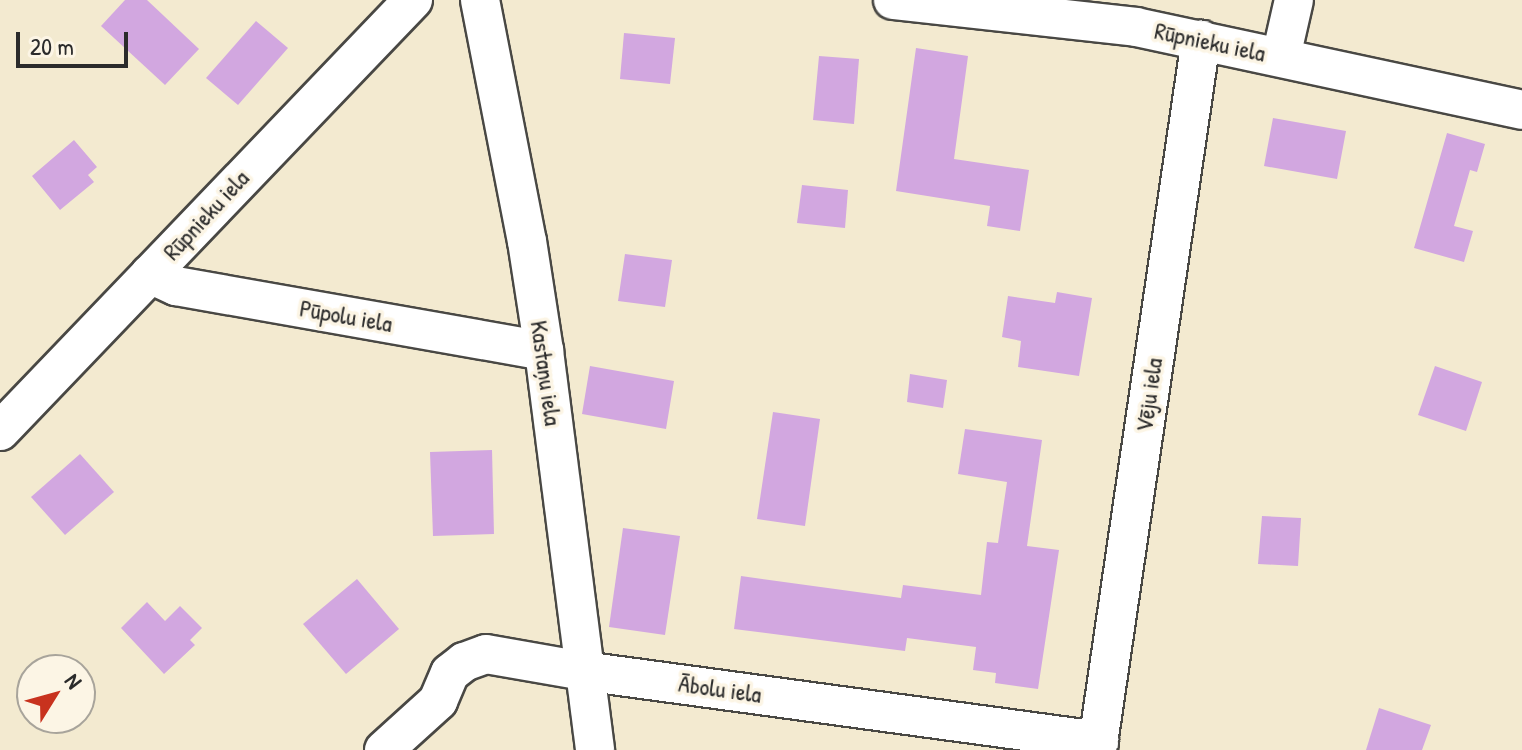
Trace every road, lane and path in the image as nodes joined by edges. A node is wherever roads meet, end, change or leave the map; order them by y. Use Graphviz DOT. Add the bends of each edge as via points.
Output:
graph roads {
  1 [pos="413,0"];
  2 [pos="480,0"];
  3 [pos="893,0"];
  4 [pos="1294,0"];
  5 [pos="1201,40"];
  6 [pos="1281,57"];
  7 [pos="1522,110"];
  8 [pos="150,274"];
  9 [pos="544,351"];
  10 [pos="0,431"];
  11 [pos="583,671"];
  12 [pos="1098,745"];
  13 [pos="384,750"];
  14 [pos="595,750"];
  1 -- 8 [label="street, Rūpnieku iela"];
  2 -- 9 [label="street, Kastaņu iela"];
  3 -- 5 [label="street, Rūpnieku iela" via="1136,27"];
  4 -- 6 [label="street"];
  5 -- 6 [label="street, Rūpnieku iela"];
  5 -- 12 [label="street, Vēju iela"];
  6 -- 7 [label="street, Rūpnieku iela"];
  8 -- 9 [label="street, Pūpolu iela" via="176,286"];
  8 -- 10 [label="street, Rūpnieku iela"];
  9 -- 11 [label="street, Kastaņu iela"];
  11 -- 12 [label="street, Ābolu iela"];
  11 -- 13 [label="street, Ābolu iela" via="486,654 464,662 450,673 438,701"];
  11 -- 14 [label="street, Kastaņu iela"];
}
